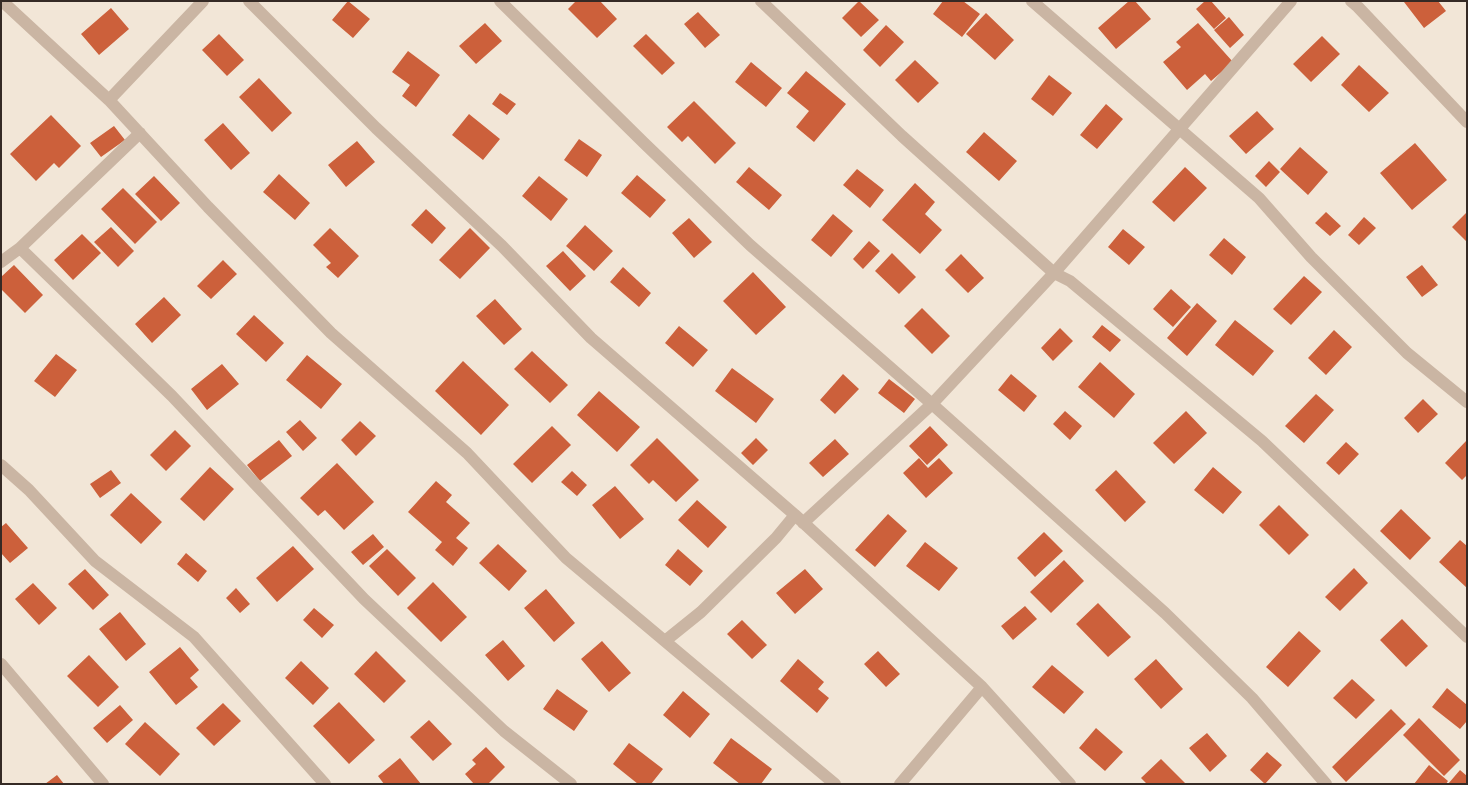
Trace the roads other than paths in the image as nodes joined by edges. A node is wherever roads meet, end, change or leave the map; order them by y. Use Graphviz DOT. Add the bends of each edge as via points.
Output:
graph roads {
  1 [pos="2,1"];
  2 [pos="203,1"];
  3 [pos="249,1"];
  4 [pos="500,1"];
  5 [pos="761,1"];
  6 [pos="1032,1"];
  7 [pos="1291,1"];
  8 [pos="1352,1"];
  9 [pos="109,100"];
  10 [pos="1467,122"];
  11 [pos="1178,129"];
  12 [pos="140,133"];
  13 [pos="20,248"];
  14 [pos="1,262"];
  15 [pos="1054,273"];
  16 [pos="1467,402"];
  17 [pos="932,404"];
  18 [pos="1,465"];
  19 [pos="799,519"];
  20 [pos="1467,637"];
  21 [pos="665,641"];
  22 [pos="1,664"];
  23 [pos="982,687"];
  24 [pos="103,784"];
  25 [pos="325,784"];
  26 [pos="571,784"];
  27 [pos="835,784"];
  28 [pos="900,784"];
  29 [pos="1070,784"];
  30 [pos="1326,784"];
  1 -- 9 [label="street"];
  2 -- 9 [label="street"];
  3 -- 19 [label="street" via="376,128 502,246 591,338"];
  4 -- 17 [label="street" via="750,245"];
  5 -- 15 [label="street" via="902,136"];
  6 -- 11 [label="street"];
  7 -- 11 [label="street"];
  8 -- 10 [label="street"];
  9 -- 12 [label="street"];
  11 -- 15 [label="street"];
  11 -- 16 [label="street" via="1259,198 1311,257 1407,353"];
  12 -- 13 [label="street"];
  12 -- 21 [label="street" via="331,333 467,453 566,558"];
  13 -- 14 [label="street"];
  13 -- 26 [label="street" via="172,396 364,599 504,731"];
  15 -- 17 [label="street"];
  15 -- 20 [label="street" via="1070,281 1262,441"];
  17 -- 19 [label="street"];
  17 -- 30 [label="street" via="1178,626 1252,698"];
  18 -- 25 [label="street" via="29,490 95,561 194,637"];
  19 -- 21 [label="street" via="701,612"];
  19 -- 23 [label="street"];
  21 -- 27 [label="street"];
  22 -- 24 [label="street"];
  23 -- 28 [label="street"];
  23 -- 29 [label="street"];
}
